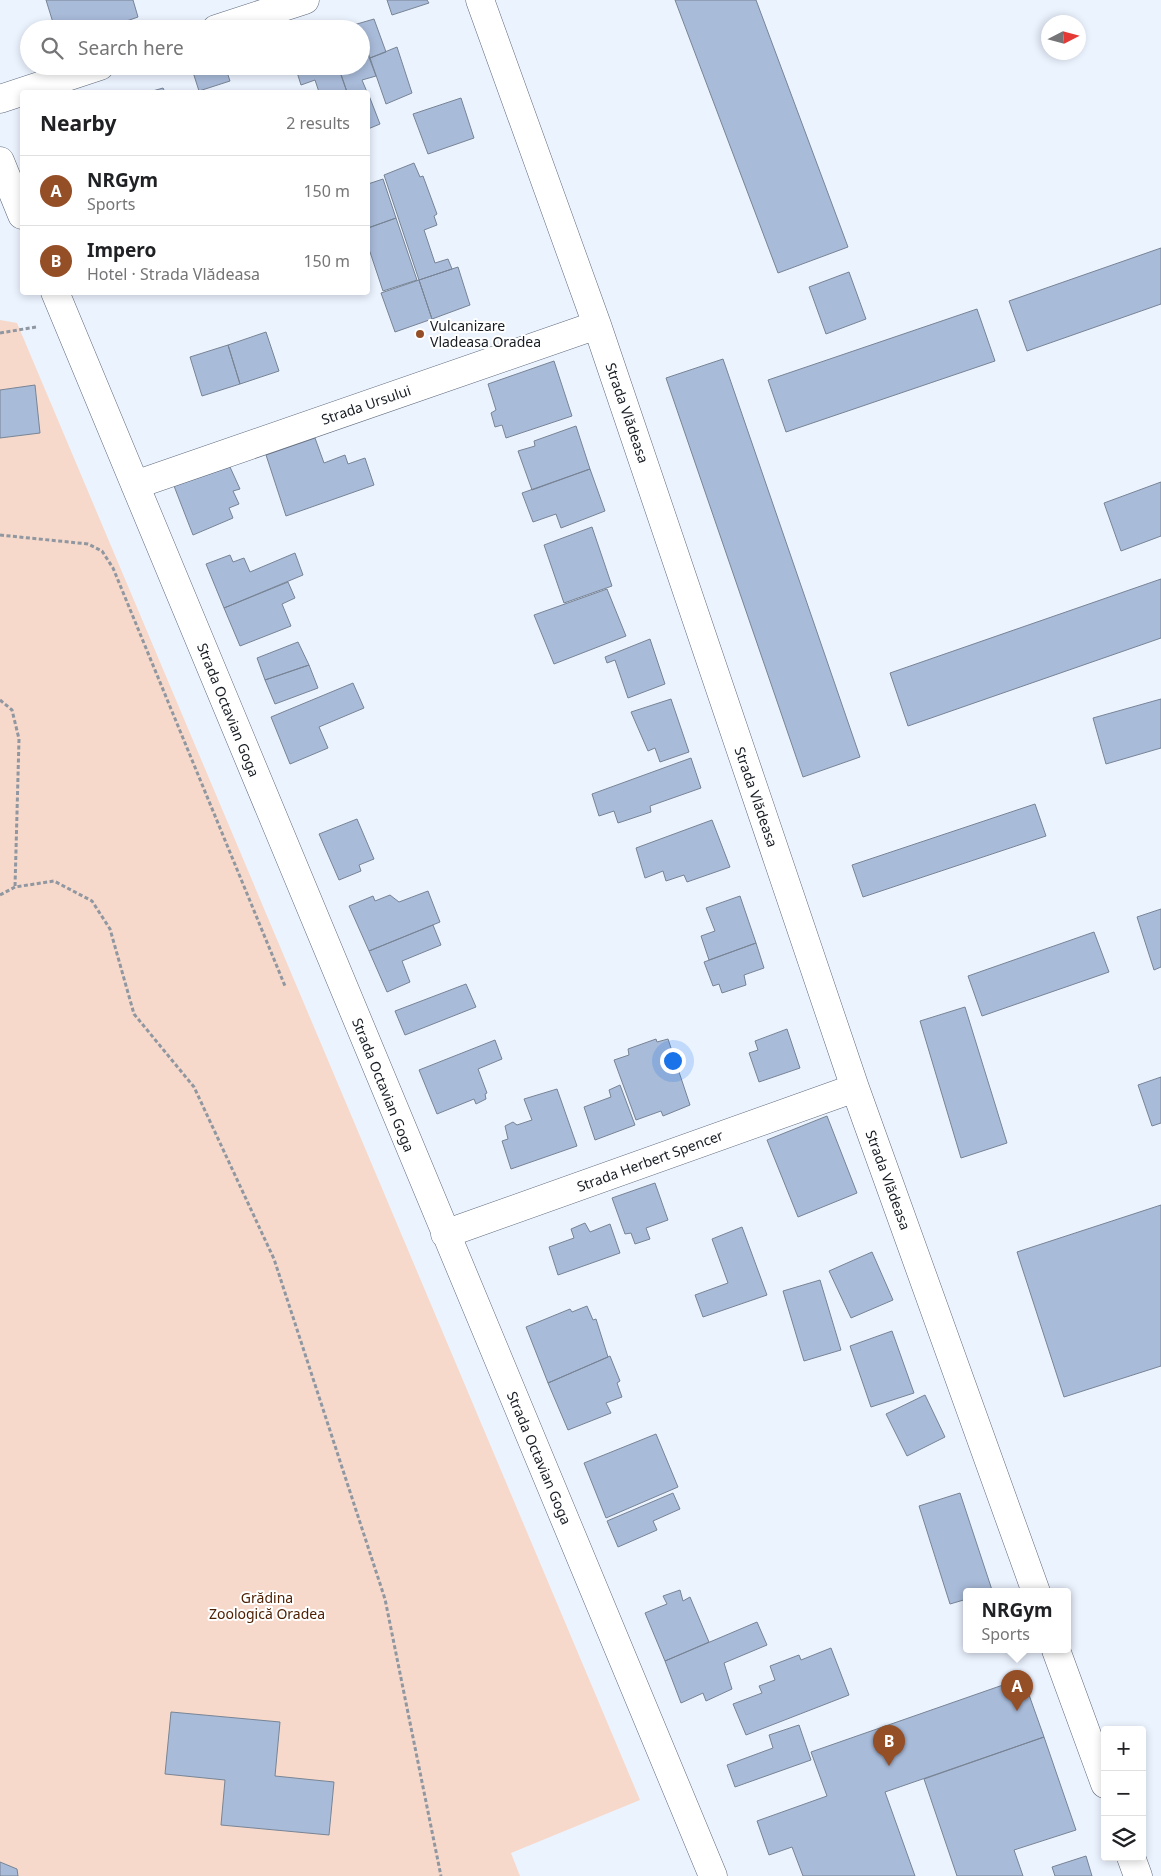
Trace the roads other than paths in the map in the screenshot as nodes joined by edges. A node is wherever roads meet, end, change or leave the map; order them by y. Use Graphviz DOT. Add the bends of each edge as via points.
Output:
graph roads {
  1 [pos="304,0"];
  2 [pos="480,0"];
  3 [pos="243,20"];
  4 [pos="73,75"];
  5 [pos="27,90"];
  6 [pos="20,92"];
  7 [pos="0,99"];
  8 [pos="0,161"];
  9 [pos="20,210"];
  10 [pos="56,295"];
  11 [pos="597,324"];
  12 [pos="135,485"];
  13 [pos="855,1088"];
  14 [pos="445,1234"];
  15 [pos="1035,1588"];
  16 [pos="1057,1653"];
  17 [pos="1101,1773"];
  18 [pos="1132,1861"];
  19 [pos="713,1876"];
  20 [pos="1138,1876"];
  1 -- 3 [label="street"];
  2 -- 11 [label="street, Strada Vlădeasa"];
  4 -- 5 [label="street"];
  6 -- 7 [label="street"];
  8 -- 9 [label="street"];
  10 -- 12 [label="street, Strada Octavian Goga"];
  11 -- 12 [label="street, Strada Ursului"];
  11 -- 13 [label="street, Strada Vlădeasa"];
  12 -- 14 [label="street, Strada Octavian Goga"];
  13 -- 14 [label="street, Strada Herbert Spencer"];
  13 -- 15 [label="street, Strada Vlădeasa"];
  14 -- 19 [label="street, Strada Octavian Goga"];
  16 -- 17 [label="street"];
  18 -- 20 [label="street"];
}
